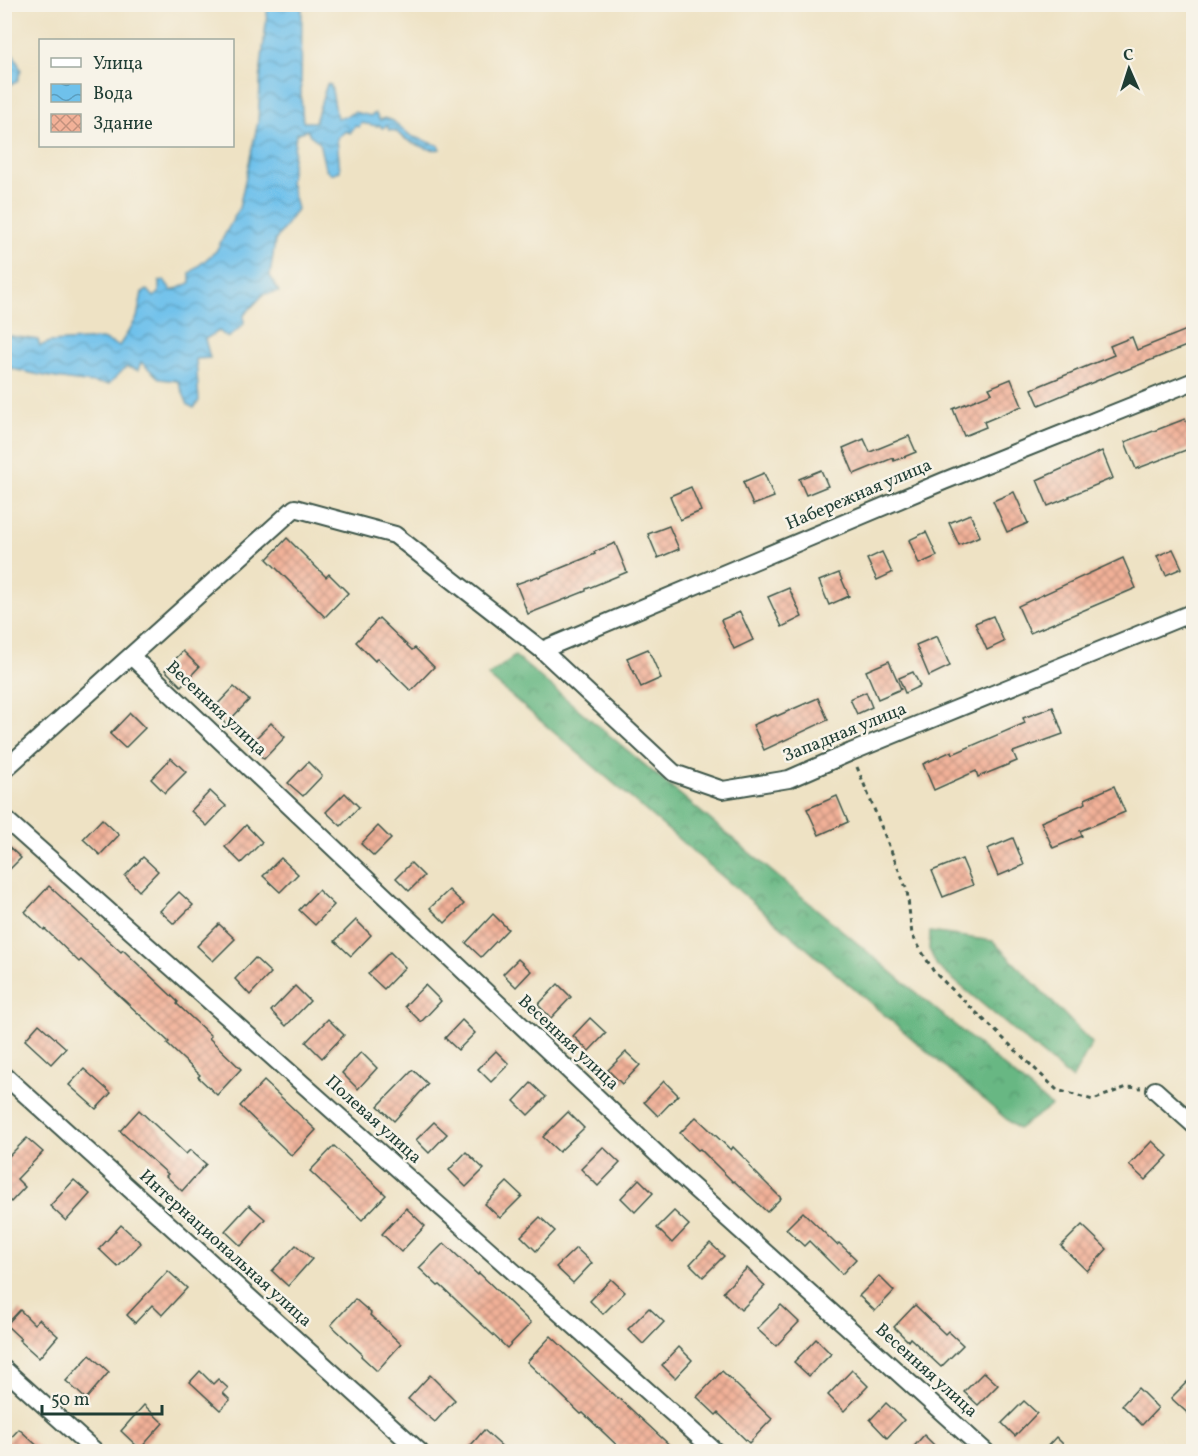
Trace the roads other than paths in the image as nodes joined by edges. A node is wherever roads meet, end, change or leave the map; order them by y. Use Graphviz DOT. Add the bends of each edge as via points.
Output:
graph roads {
  1 [pos="1194,381"];
  2 [pos="1194,612"];
  3 [pos="542,650"];
  4 [pos="131,656"];
  5 [pos="4,770"];
  6 [pos="4,818"];
  7 [pos="4,1075"];
  8 [pos="1155,1090"];
  9 [pos="1194,1125"];
  10 [pos="4,1369"];
  11 [pos="96,1452"];
  12 [pos="420,1452"];
  13 [pos="716,1452"];
  14 [pos="986,1452"];
  1 -- 3 [label="street, Набережная улица"];
  2 -- 3 [label="street, Западная улица" via="789,779 723,790 674,773"];
  3 -- 4 [label="street, Западная улица" via="395,535 295,508"];
  4 -- 5 [label="street"];
  4 -- 14 [label="street, Весенняя улица" via="675,1171"];
  6 -- 13 [label="street, Полевая улица"];
  7 -- 12 [label="street, Интернациональная улица"];
  8 -- 9 [label="street"];
  10 -- 11 [label="street"];
}
